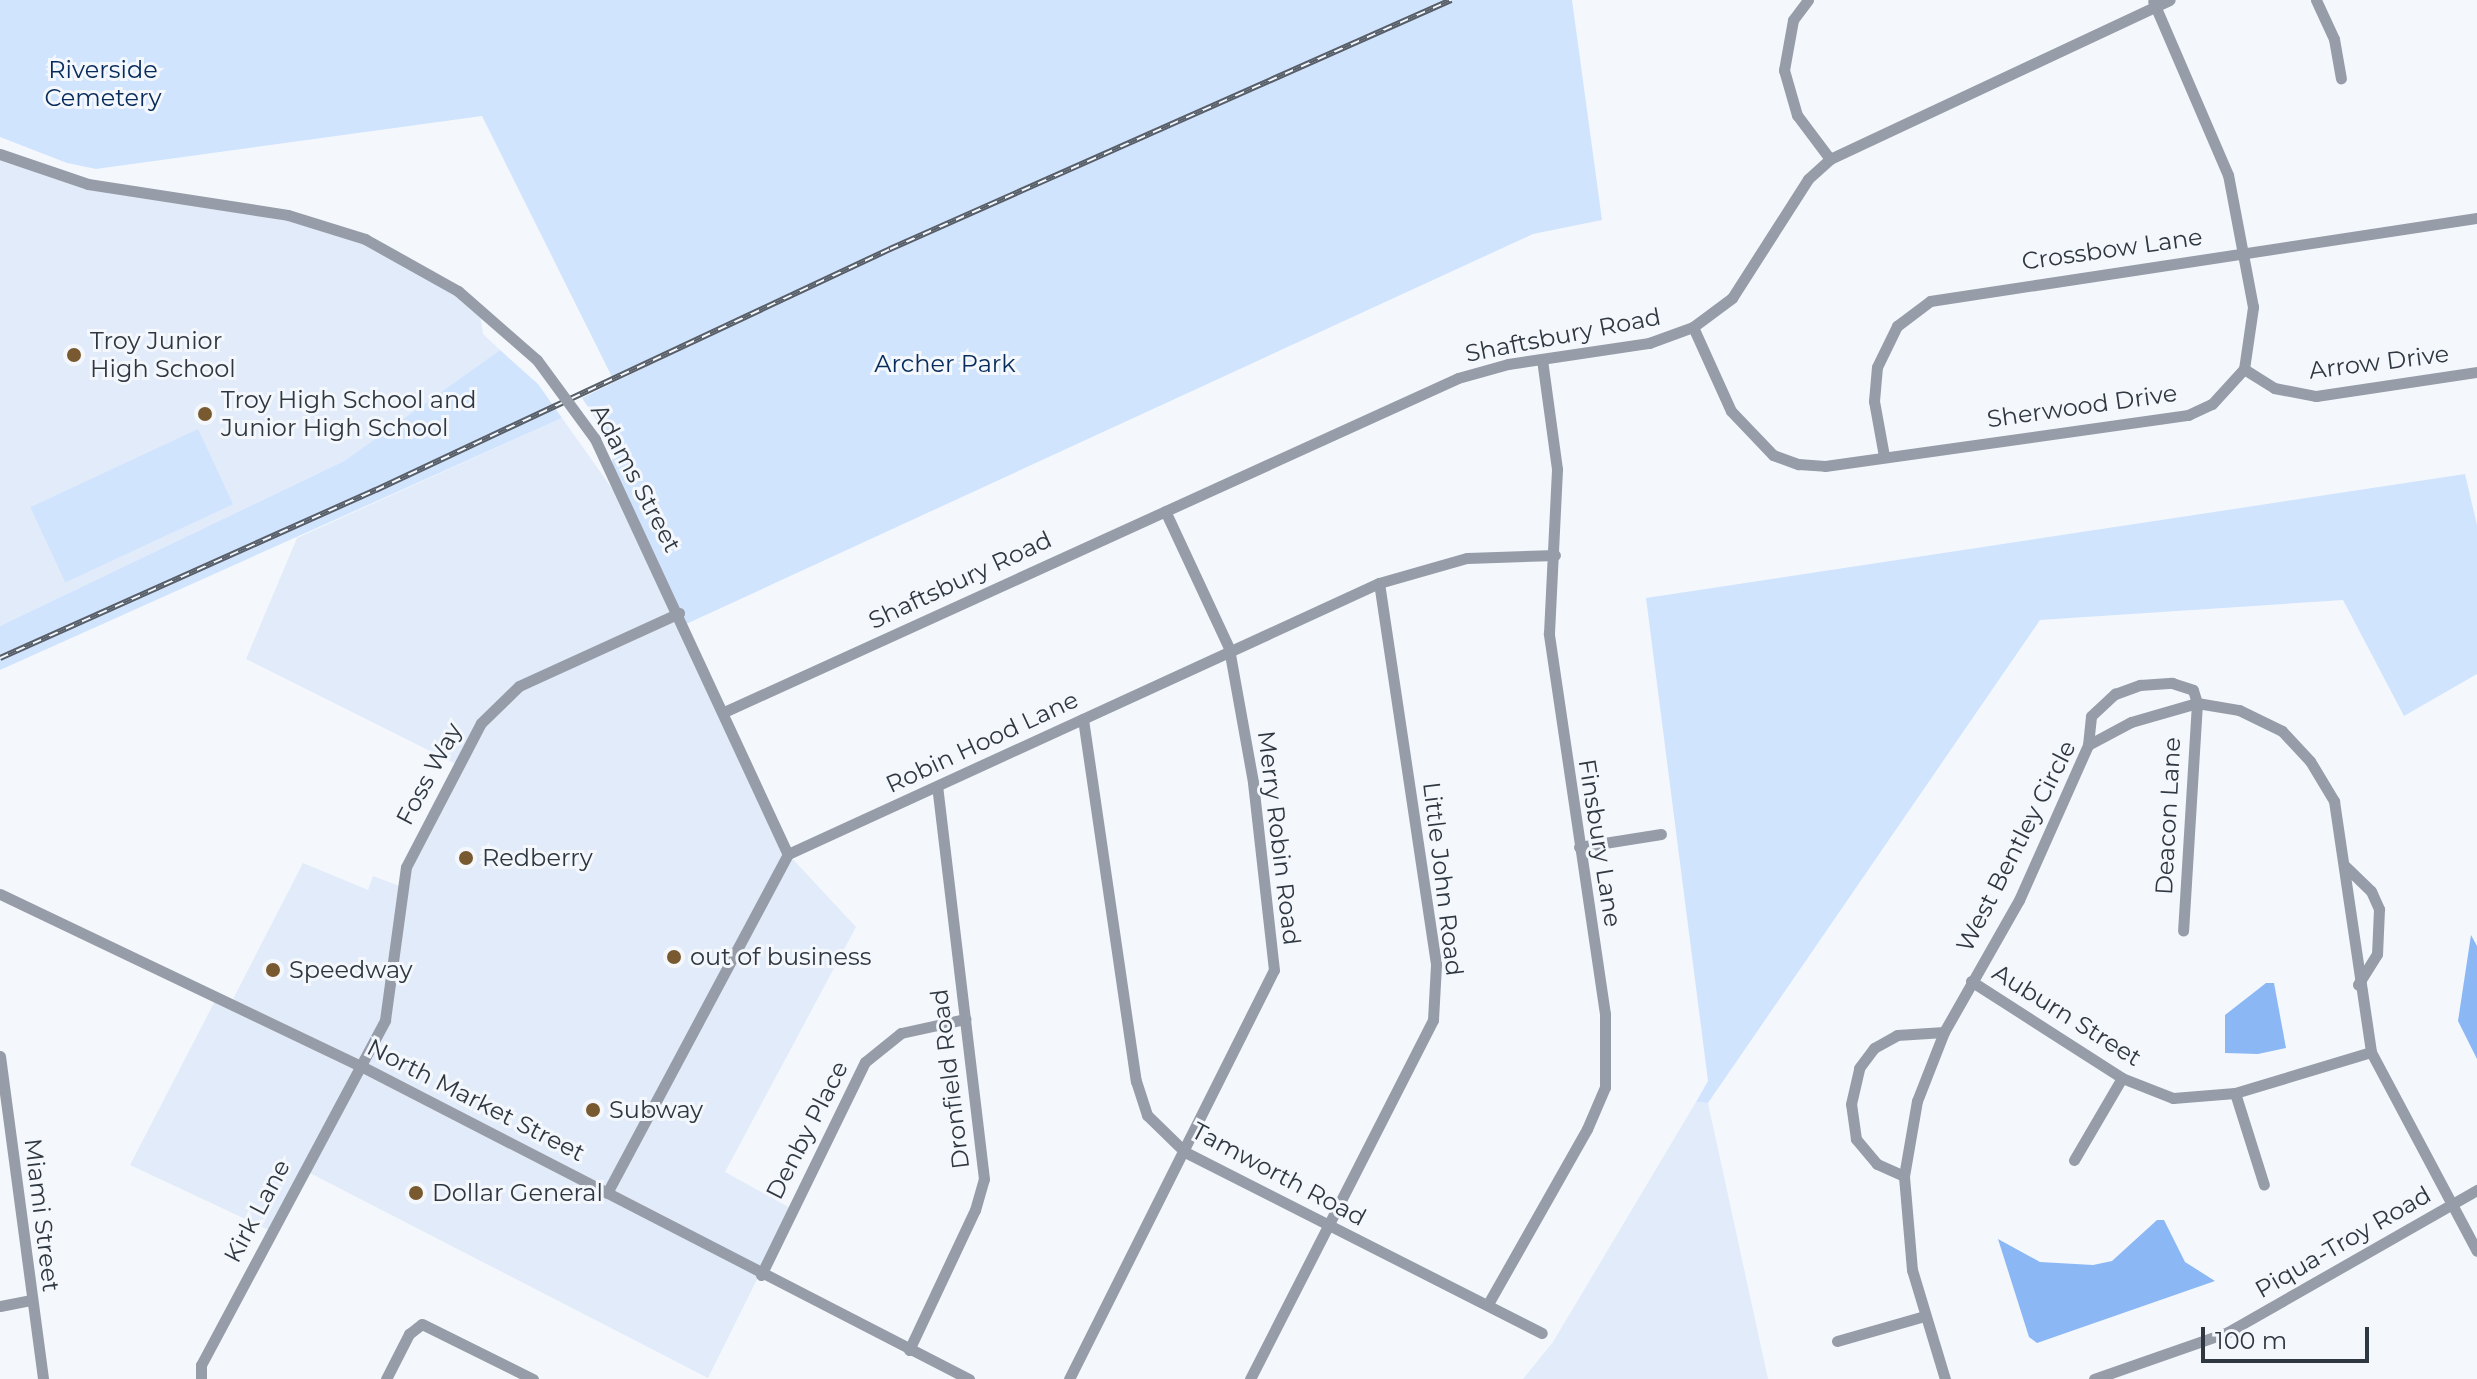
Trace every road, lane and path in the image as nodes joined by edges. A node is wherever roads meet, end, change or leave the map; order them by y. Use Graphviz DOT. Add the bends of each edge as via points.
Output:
graph roads {
  1 [pos="1808,0"];
  2 [pos="2170,0"];
  3 [pos="2316,0"];
  4 [pos="2154,3"];
  5 [pos="2341,78"];
  6 [pos="0,154"];
  7 [pos="1830,159"];
  8 [pos="2477,218"];
  9 [pos="2243,252"];
  10 [pos="1693,327"];
  11 [pos="1542,359"];
  12 [pos="2244,369"];
  13 [pos="2477,372"];
  14 [pos="1884,456"];
  15 [pos="1165,511"];
  16 [pos="1555,555"];
  17 [pos="1379,583"];
  18 [pos="679,613"];
  19 [pos="1229,648"];
  20 [pos="2197,703"];
  21 [pos="724,712"];
  22 [pos="1083,719"];
  23 [pos="2088,745"];
  24 [pos="937,787"];
  25 [pos="1661,834"];
  26 [pos="1579,847"];
  27 [pos="788,854"];
  28 [pos="2344,865"];
  29 [pos="0,894"];
  30 [pos="2183,931"];
  31 [pos="1971,981"];
  32 [pos="2358,984"];
  33 [pos="965,1019"];
  34 [pos="1944,1032"];
  35 [pos="2371,1052"];
  36 [pos="0,1056"];
  37 [pos="361,1066"];
  38 [pos="2122,1078"];
  39 [pos="2235,1093"];
  40 [pos="6,1152"];
  41 [pos="1185,1152"];
  42 [pos="2074,1160"];
  43 [pos="1904,1176"];
  44 [pos="2264,1185"];
  45 [pos="2477,1190"];
  46 [pos="607,1193"];
  47 [pos="2450,1206"];
  48 [pos="1327,1227"];
  49 [pos="2477,1251"];
  50 [pos="761,1275"];
  51 [pos="31,1300"];
  52 [pos="1488,1304"];
  53 [pos="0,1306"];
  54 [pos="1925,1316"];
  55 [pos="1542,1333"];
  56 [pos="1837,1341"];
  57 [pos="909,1350"];
  58 [pos="43,1379"];
  59 [pos="201,1379"];
  60 [pos="386,1379"];
  61 [pos="533,1379"];
  62 [pos="969,1379"];
  63 [pos="1069,1379"];
  64 [pos="1250,1379"];
  65 [pos="1945,1379"];
  66 [pos="2094,1379"];
  1 -- 7 [label="street" via="1793,20 1784,70 1797,115"];
  2 -- 4 [label="street, Shaftsbury Road"];
  3 -- 5 [label="street" via="2334,39"];
  4 -- 7 [label="street, Shaftsbury Road"];
  4 -- 9 [label="street" via="2228,175"];
  6 -- 18 [label="street, Adams Street, bridge" via="88,184 288,215 365,239 458,291 537,360 595,439"];
  7 -- 10 [label="street, Shaftsbury Road" via="1808,179 1732,298"];
  8 -- 9 [label="street, Crossbow Lane"];
  9 -- 12 [label="street" via="2254,323"];
  9 -- 14 [label="street, Crossbow Lane" via="1930,301 1897,326 1877,367 1874,401"];
  10 -- 11 [label="street, Shaftsbury Road" via="1649,343"];
  10 -- 14 [label="street, Sherwood Drive" via="1731,411 1773,455 1825,466"];
  11 -- 15 [label="street, Shaftsbury Road" via="1458,378"];
  11 -- 16 [label="street, Finsbury Lane" via="1557,469"];
  12 -- 13 [label="street, Arrow Drive" via="2274,388 2316,396"];
  12 -- 14 [label="street, Sherwood Drive" via="2223,395 2188,415"];
  15 -- 19 [label="street, Merry Robin Road"];
  15 -- 21 [label="street, Shaftsbury Road"];
  16 -- 17 [label="street, Robin Hood Lane" via="1467,558"];
  16 -- 26 [label="street, Finsbury Lane" via="1549,633"];
  17 -- 19 [label="street, Robin Hood Lane"];
  17 -- 48 [label="street, Little John Road" via="1436,964 1433,1020"];
  18 -- 21 [label="street, Adams Street"];
  18 -- 37 [label="street, Foss Way" via="519,686 481,723 406,867 385,1020"];
  19 -- 22 [label="street, Robin Hood Lane"];
  19 -- 41 [label="street, Merry Robin Road" via="1253,782 1274,970"];
  20 -- 23 [label="street, West Bentley Circle" via="2131,722"];
  20 -- 23 [label="street" via="2193,690 2172,683 2140,685 2115,694 2091,716"];
  20 -- 28 [label="street, West Bentley Circle" via="2239,710 2282,731 2310,761 2334,801"];
  20 -- 30 [label="street, Deacon Lane"];
  21 -- 27 [label="street, Adams Street"];
  22 -- 24 [label="street, Robin Hood Lane"];
  22 -- 41 [label="street, Tamworth Road" via="1136,1081 1147,1115"];
  23 -- 31 [label="street, West Bentley Circle" via="2019,900"];
  24 -- 27 [label="street, Robin Hood Lane"];
  24 -- 33 [label="street, Dronfield Road"];
  25 -- 26 [label="street"];
  26 -- 52 [label="street, Finsbury Lane" via="1605,1014 1605,1087 1587,1129"];
  27 -- 46 [label="street"];
  28 -- 32 [label="street, West Bentley Circle"];
  28 -- 32 [label="street" via="2371,891 2379,909 2377,954"];
  29 -- 37 [label="street, North Market Street"];
  31 -- 34 [label="street, West Bentley Circle"];
  31 -- 38 [label="street, Auburn Street"];
  32 -- 35 [label="street, West Bentley Circle"];
  33 -- 50 [label="street, Denby Place" via="901,1033 865,1062"];
  33 -- 57 [label="street, Dronfield Road" via="984,1179 975,1210"];
  34 -- 43 [label="street, West Bentley Circle" via="1917,1101"];
  34 -- 43 [label="street" via="1897,1035 1874,1048 1859,1068 1851,1104 1856,1139 1877,1164"];
  35 -- 39 [label="street, Auburn Street"];
  35 -- 47 [label="street, West Bentley Circle"];
  36 -- 40 [label="street, Miami Street"];
  37 -- 46 [label="street, North Market Street"];
  37 -- 59 [label="street, Kirk Lane" via="201,1365"];
  38 -- 39 [label="street, Auburn Street" via="2173,1098"];
  38 -- 42 [label="street"];
  39 -- 44 [label="street"];
  40 -- 51 [label="street, Miami Street"];
  41 -- 48 [label="street, Tamworth Road"];
  41 -- 63 [label="street, Merry Robin Road"];
  43 -- 54 [label="street, West Bentley Circle" via="1912,1270"];
  45 -- 47 [label="street, Piqua-Troy Road"];
  46 -- 50 [label="street, North Market Street"];
  47 -- 49 [label="street, West Bentley Circle"];
  47 -- 66 [label="street, Piqua-Troy Road" via="2228,1332"];
  48 -- 52 [label="street, Tamworth Road"];
  48 -- 64 [label="street, Little John Road"];
  50 -- 57 [label="street, North Market Street"];
  51 -- 53 [label="street"];
  51 -- 58 [label="street, Miami Street"];
  52 -- 55 [label="street, Tamworth Road"];
  54 -- 56 [label="street"];
  54 -- 65 [label="street, West Bentley Circle"];
  57 -- 62 [label="street, North Market Street"];
  60 -- 61 [label="street" via="409,1334 422,1324"];
}
